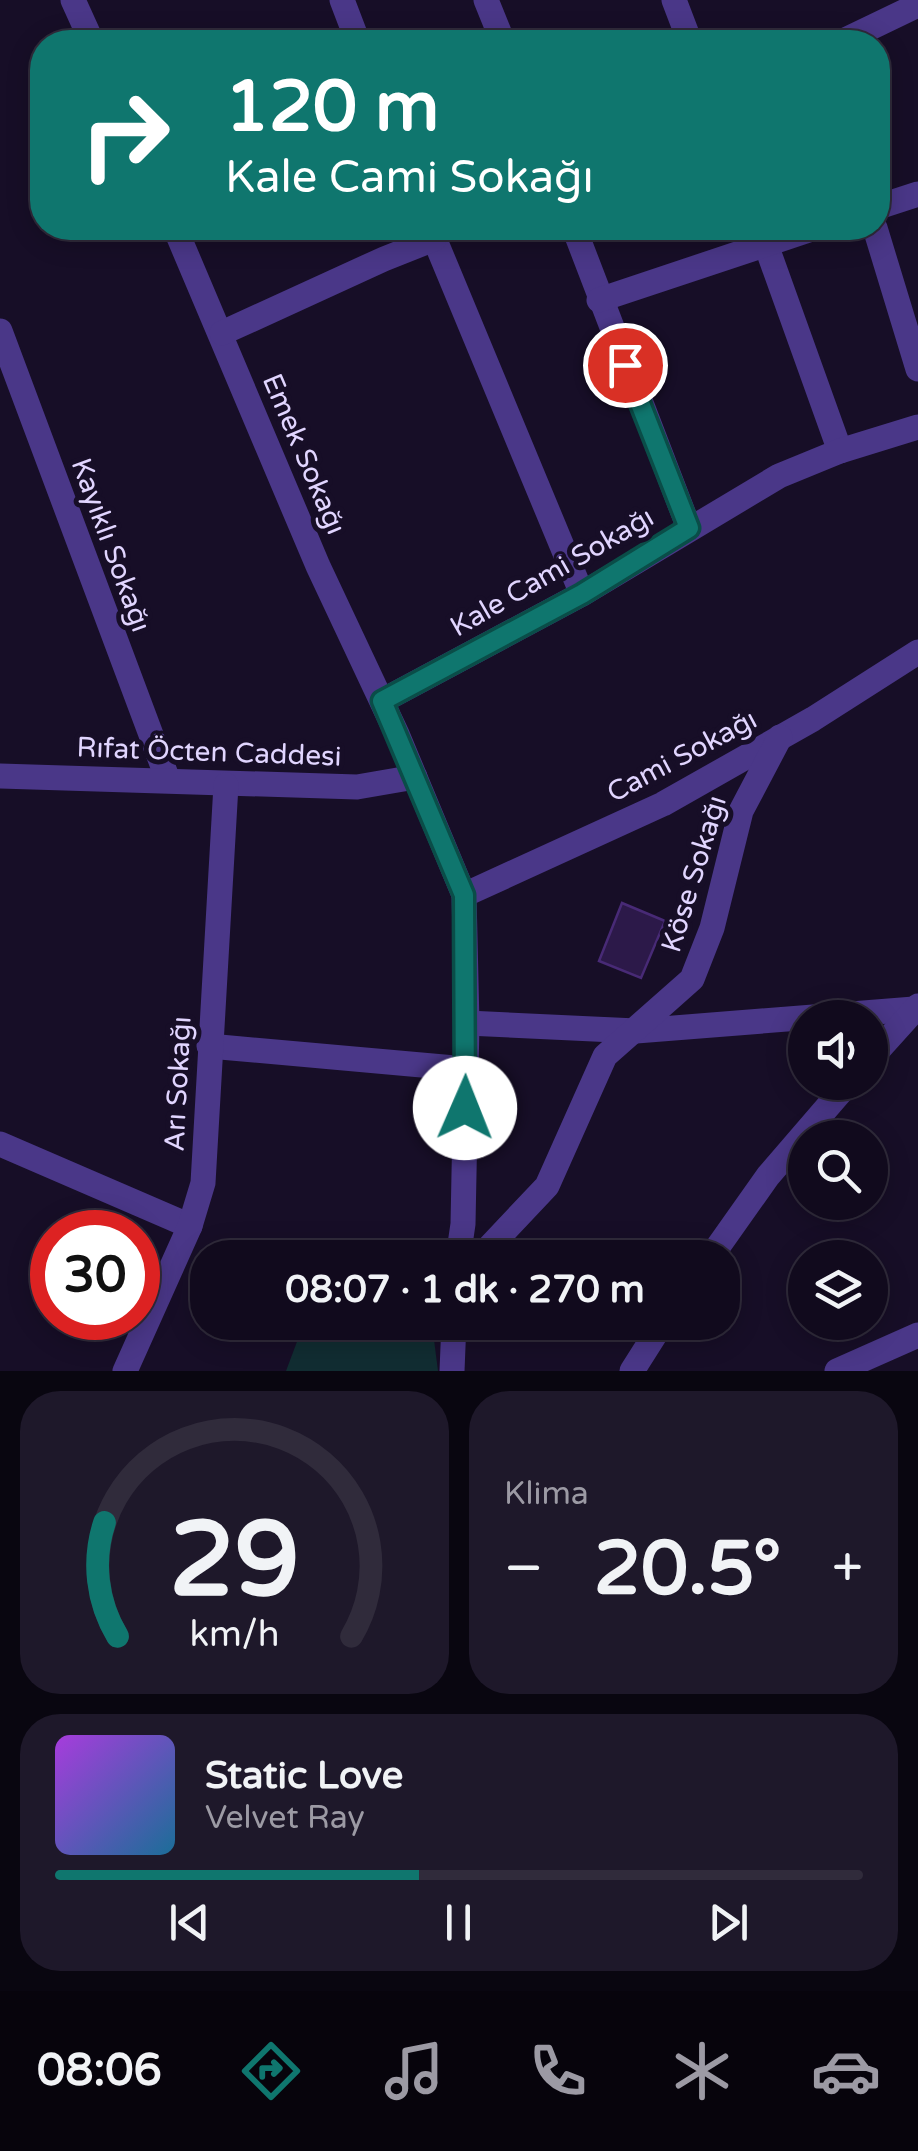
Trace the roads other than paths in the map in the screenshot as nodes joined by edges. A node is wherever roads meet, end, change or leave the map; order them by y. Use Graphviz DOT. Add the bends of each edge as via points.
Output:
graph roads {
  1 [pos="74,0"];
  2 [pos="342,0"];
  3 [pos="486,0"];
  4 [pos="674,0"];
  5 [pos="915,14"];
  6 [pos="87,30"];
  7 [pos="353,30"];
  8 [pos="498,30"];
  9 [pos="685,30"];
  10 [pos="873,30"];
  11 [pos="918,194"];
  12 [pos="890,203"];
  13 [pos="180,240"];
  14 [pos="419,240"];
  15 [pos="435,240"];
  16 [pos="578,240"];
  17 [pos="750,240"];
  18 [pos="765,240"];
  19 [pos="878,240"];
  20 [pos="599,300"];
  21 [pos="0,330"];
  22 [pos="222,333"];
  23 [pos="918,369"];
  24 [pos="918,428"];
  25 [pos="840,451"];
  26 [pos="689,528"];
  27 [pos="582,594"];
  28 [pos="918,652"];
  29 [pos="382,701"];
  30 [pos="780,737"];
  31 [pos="0,776"];
  32 [pos="415,777"];
  33 [pos="168,780"];
  34 [pos="226,785"];
  35 [pos="464,895"];
  36 [pos="916,1007"];
  37 [pos="467,1023"];
  38 [pos="636,1031"];
  39 [pos="888,1039"];
  40 [pos="208,1046"];
  41 [pos="466,1069"];
  42 [pos="834,1100"];
  43 [pos="0,1144"];
  44 [pos="190,1226"];
  45 [pos="461,1240"];
  46 [pos="497,1240"];
  47 [pos="723,1240"];
  48 [pos="916,1339"];
  49 [pos="453,1340"];
  50 [pos="652,1340"];
  51 [pos="125,1371"];
  52 [pos="452,1371"];
  53 [pos="632,1371"];
  54 [pos="837,1371"];
  1 -- 6 [label="street"];
  2 -- 7 [label="street"];
  3 -- 8 [label="street"];
  4 -- 9 [label="street"];
  5 -- 10 [label="street"];
  11 -- 12 [label="street"];
  13 -- 22 [label="street, Emek Sokağı"];
  14 -- 22 [label="street"];
  15 -- 27 [label="street"];
  16 -- 20 [label="street"];
  17 -- 20 [label="street"];
  18 -- 25 [label="street"];
  19 -- 23 [label="street"];
  20 -- 26 [label="street"];
  21 -- 33 [label="street, Kayıklı Sokağı"];
  22 -- 29 [label="street, Emek Sokağı"];
  24 -- 25 [label="street, Kale Cami Sokağı"];
  25 -- 26 [label="street, Kale Cami Sokağı" via="779,476"];
  26 -- 27 [label="street, Kale Cami Sokağı"];
  27 -- 29 [label="street, Kale Cami Sokağı"];
  28 -- 30 [label="street, Cami Sokağı"];
  29 -- 32 [label="street, Emek Sokağı"];
  30 -- 35 [label="street, Cami Sokağı" via="663,804"];
  30 -- 38 [label="street, Köse Sokağı" via="740,811 712,928 692,979"];
  31 -- 33 [label="street, Rıfat Öcten Caddesi"];
  32 -- 34 [label="street, Rıfat Öcten Caddesi" via="358,787"];
  32 -- 35 [label="street, Emek Sokağı"];
  33 -- 34 [label="street, Rıfat Öcten Caddesi"];
  34 -- 40 [label="street, Arı Sokağı"];
  35 -- 37 [label="street"];
  36 -- 38 [label="street"];
  36 -- 39 [label="street"];
  37 -- 38 [label="street"];
  37 -- 41 [label="street"];
  38 -- 46 [label="street, Köse Sokağı" via="605,1056 548,1186"];
  40 -- 41 [label="street"];
  40 -- 44 [label="street, Arı Sokağı" via="203,1183"];
  41 -- 45 [label="street"];
  42 -- 47 [label="street"];
  43 -- 44 [label="street"];
  44 -- 51 [label="street, Arı Sokağı"];
  48 -- 54 [label="street"];
  49 -- 52 [label="street"];
  50 -- 53 [label="street"];
}
